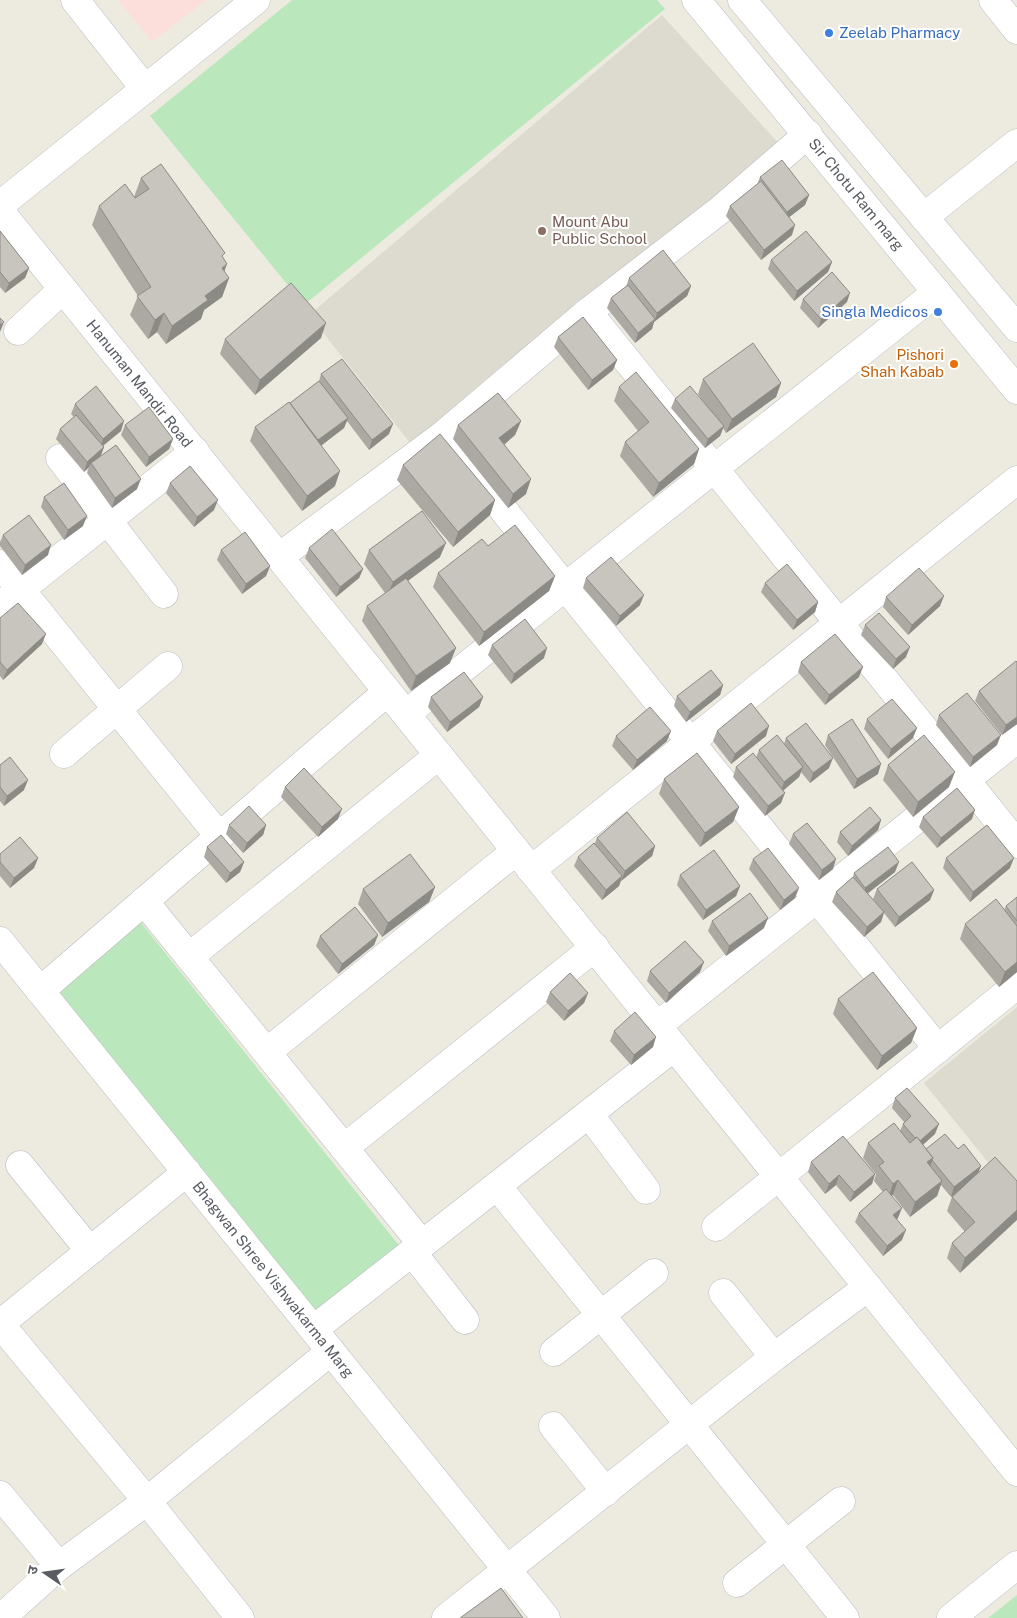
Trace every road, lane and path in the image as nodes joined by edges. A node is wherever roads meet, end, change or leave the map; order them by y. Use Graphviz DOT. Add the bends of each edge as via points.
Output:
graph roads {
  1 [pos="75,0"];
  2 [pos="256,0"];
  3 [pos="742,0"];
  4 [pos="993,0"];
  5 [pos="699,1"];
  6 [pos="1017,30"];
  7 [pos="145,89"];
  8 [pos="808,134"];
  9 [pos="1017,143"];
  10 [pos="0,205"];
  11 [pos="0,211"];
  12 [pos="924,217"];
  13 [pos="63,289"];
  14 [pos="937,292"];
  15 [pos="588,312"];
  16 [pos="1017,328"];
  17 [pos="18,331"];
  18 [pos="1017,390"];
  19 [pos="443,436"];
  20 [pos="195,451"];
  21 [pos="60,458"];
  22 [pos="714,469"];
  23 [pos="1017,480"];
  24 [pos="108,520"];
  25 [pos="279,557"];
  26 [pos="0,564"];
  27 [pos="565,586"];
  28 [pos="164,594"];
  29 [pos="10,598"];
  30 [pos="839,623"];
  31 [pos="168,666"];
  32 [pos="388,692"];
  33 [pos="117,710"];
  34 [pos="406,714"];
  35 [pos="1017,739"];
  36 [pos="690,742"];
  37 [pos="64,754"];
  38 [pos="439,755"];
  39 [pos="966,780"];
  40 [pos="219,836"];
  41 [pos="1017,844"];
  42 [pos="523,860"];
  43 [pos="817,898"];
  44 [pos="144,901"];
  45 [pos="0,941"];
  46 [pos="595,947"];
  47 [pos="189,957"];
  48 [pos="1017,985"];
  49 [pos="40,991"];
  50 [pos="657,1026"];
  51 [pos="674,1047"];
  52 [pos="938,1049"];
  53 [pos="267,1052"];
  54 [pos="588,1114"];
  55 [pos="344,1148"];
  56 [pos="20,1165"];
  57 [pos="187,1172"];
  58 [pos="779,1177"];
  59 [pos="497,1186"];
  60 [pos="646,1190"];
  61 [pos="716,1227"];
  62 [pos="417,1248"];
  63 [pos="90,1251"];
  64 [pos="654,1273"];
  65 [pos="868,1287"];
  66 [pos="723,1293"];
  67 [pos="601,1316"];
  68 [pos="465,1320"];
  69 [pos="0,1324"];
  70 [pos="314,1329"];
  71 [pos="331,1350"];
  72 [pos="554,1352"];
  73 [pos="774,1357"];
  74 [pos="553,1426"];
  75 [pos="690,1426"];
  76 [pos="1017,1472"];
  77 [pos="606,1492"];
  78 [pos="0,1494"];
  79 [pos="147,1501"];
  80 [pos="841,1501"];
  81 [pos="786,1544"];
  82 [pos="1017,1565"];
  83 [pos="59,1566"];
  84 [pos="508,1569"];
  85 [pos="737,1583"];
  86 [pos="1,1618"];
  87 [pos="240,1618"];
  88 [pos="446,1618"];
  89 [pos="546,1618"];
  90 [pos="845,1618"];
  91 [pos="951,1618"];
  1 -- 7 [label="street"];
  2 -- 7 [label="street"];
  3 -- 12 [label="street"];
  4 -- 6 [label="street"];
  5 -- 8 [label="street, Sir Chotu Ram marg"];
  7 -- 10 [label="street"];
  8 -- 14 [label="street, Sir Chotu Ram marg"];
  8 -- 15 [label="street" via="720,210"];
  9 -- 12 [label="street"];
  11 -- 13 [label="street, Hanuman Mandir Road"];
  12 -- 16 [label="street"];
  13 -- 17 [label="street"];
  13 -- 20 [label="street, Hanuman Mandir Road"];
  14 -- 18 [label="street, Sir Chotu Ram marg"];
  14 -- 22 [label="street"];
  15 -- 19 [label="street"];
  15 -- 22 [label="street"];
  19 -- 25 [label="street"];
  19 -- 27 [label="street"];
  20 -- 24 [label="street"];
  20 -- 25 [label="street, Hanuman Mandir Road"];
  21 -- 24 [label="street"];
  22 -- 27 [label="street"];
  22 -- 30 [label="street"];
  23 -- 30 [label="street"];
  24 -- 28 [label="street"];
  24 -- 29 [label="street"];
  25 -- 32 [label="street, Hanuman Mandir Road"];
  26 -- 29 [label="street"];
  27 -- 34 [label="street"];
  27 -- 36 [label="street"];
  29 -- 33 [label="street"];
  30 -- 36 [label="street"];
  30 -- 39 [label="street"];
  31 -- 33 [label="street"];
  32 -- 34 [label="street, Hanuman Mandir Road"];
  32 -- 40 [label="street"];
  33 -- 37 [label="street"];
  33 -- 40 [label="street"];
  34 -- 38 [label="street, Hanuman Mandir Road"];
  35 -- 39 [label="street"];
  36 -- 42 [label="street"];
  36 -- 43 [label="street"];
  38 -- 42 [label="street, Hanuman Mandir Road"];
  38 -- 47 [label="street"];
  39 -- 41 [label="street"];
  39 -- 43 [label="street"];
  40 -- 44 [label="street"];
  42 -- 46 [label="street, Hanuman Mandir Road"];
  42 -- 53 [label="street"];
  43 -- 50 [label="street"];
  43 -- 52 [label="street"];
  44 -- 47 [label="street"];
  44 -- 49 [label="street"];
  45 -- 49 [label="street, Bhagwan Shree Vishwakarma Marg"];
  46 -- 50 [label="street, Hanuman Mandir Road"];
  46 -- 55 [label="street"];
  47 -- 53 [label="street"];
  48 -- 52 [label="street"];
  49 -- 57 [label="street, Bhagwan Shree Vishwakarma Marg"];
  50 -- 51 [label="street, Hanuman Mandir Road"];
  51 -- 54 [label="street"];
  51 -- 58 [label="street, Hanuman Mandir Road"];
  52 -- 58 [label="street"];
  53 -- 55 [label="street"];
  54 -- 59 [label="street"];
  54 -- 60 [label="street"];
  55 -- 62 [label="street"];
  56 -- 63 [label="street"];
  57 -- 63 [label="street"];
  57 -- 70 [label="street, Bhagwan Shree Vishwakarma Marg"];
  58 -- 61 [label="street"];
  58 -- 65 [label="street, Hanuman Mandir Road"];
  59 -- 62 [label="street"];
  59 -- 67 [label="street"];
  62 -- 68 [label="street"];
  62 -- 70 [label="street"];
  63 -- 69 [label="street"];
  64 -- 67 [label="street"];
  65 -- 73 [label="street"];
  65 -- 76 [label="street, Hanuman Mandir Road"];
  66 -- 73 [label="street"];
  67 -- 72 [label="street"];
  67 -- 75 [label="street"];
  69 -- 79 [label="street"];
  70 -- 71 [label="street, Bhagwan Shree Vishwakarma Marg"];
  71 -- 79 [label="street"];
  71 -- 84 [label="street, Bhagwan Shree Vishwakarma Marg"];
  73 -- 75 [label="street"];
  74 -- 77 [label="street"];
  75 -- 77 [label="street"];
  75 -- 81 [label="street"];
  77 -- 84 [label="street"];
  78 -- 83 [label="street"];
  79 -- 83 [label="street"];
  79 -- 87 [label="street"];
  80 -- 81 [label="street"];
  81 -- 85 [label="street"];
  81 -- 90 [label="street"];
  82 -- 91 [label="street"];
  83 -- 86 [label="street"];
  84 -- 88 [label="street"];
  84 -- 89 [label="street, Bhagwan Shree Vishwakarma Marg"];
}
